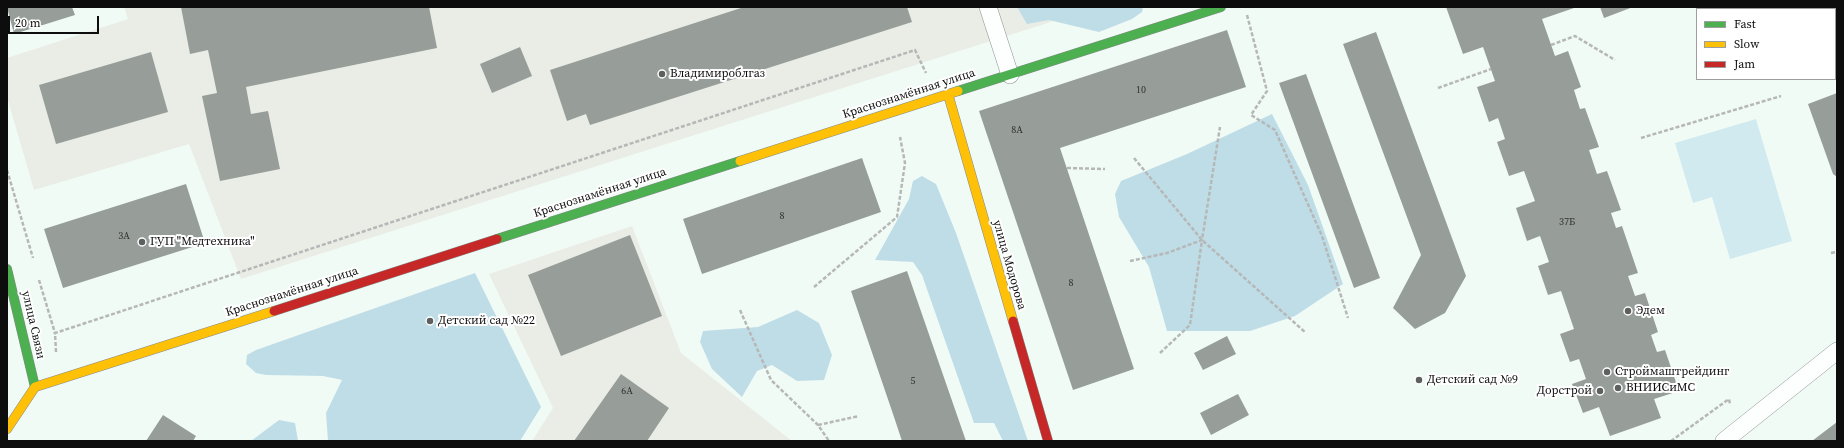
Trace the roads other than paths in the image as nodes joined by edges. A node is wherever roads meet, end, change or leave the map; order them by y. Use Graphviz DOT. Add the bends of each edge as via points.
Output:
graph roads {
  1 [pos="988,7"];
  2 [pos="1221,7"];
  3 [pos="1010,75"];
  4 [pos="948,94"];
  5 [pos="7,268"];
  6 [pos="1837,352"];
  7 [pos="35,387"];
  8 [pos="7,429"];
  9 [pos="1048,441"];
  10 [pos="1724,441"];
  1 -- 3 [label="lane"];
  2 -- 3 [label="street, Краснознамённая улица"];
  3 -- 4 [label="street, Краснознамённая улица"];
  4 -- 7 [label="street, Краснознамённая улица"];
  4 -- 9 [label="street, улица Модорова"];
  5 -- 7 [label="street, улица Связи"];
  6 -- 10 [label="lane"];
  7 -- 8 [label="street"];
}
